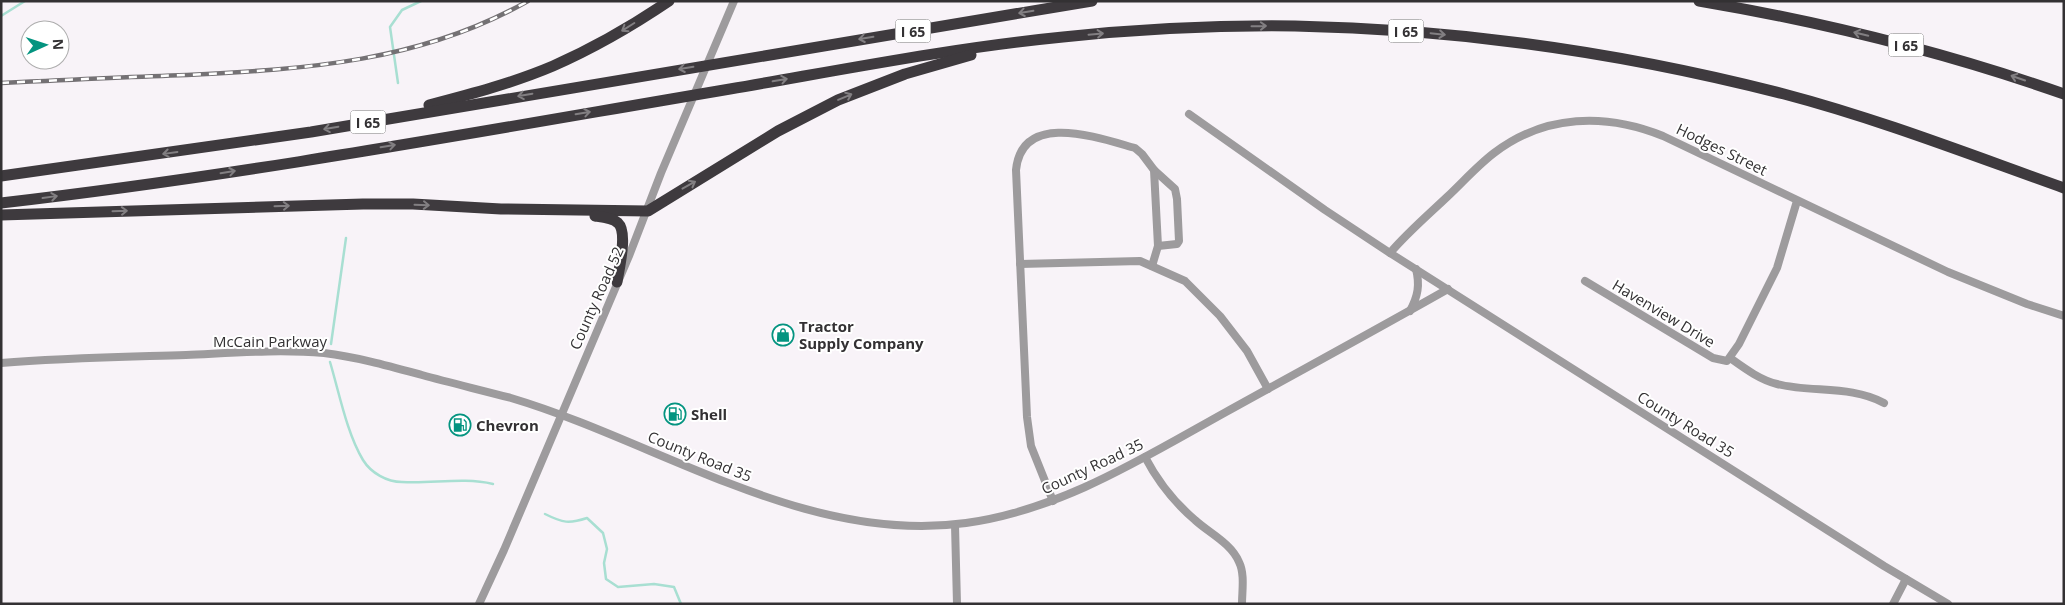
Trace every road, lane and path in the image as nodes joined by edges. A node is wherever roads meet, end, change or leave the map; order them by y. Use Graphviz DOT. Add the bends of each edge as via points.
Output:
graph roads {
  1 [pos="669,1"];
  2 [pos="734,1"];
  3 [pos="1092,1"];
  4 [pos="1699,1"];
  5 [pos="1062,37"];
  6 [pos="2064,94"];
  7 [pos="1189,114"];
  8 [pos="350,125"];
  9 [pos="1154,170"];
  10 [pos="1,176"];
  11 [pos="2064,188"];
  12 [pos="1797,201"];
  13 [pos="1,203"];
  14 [pos="519,210"];
  15 [pos="648,212"];
  16 [pos="1,216"];
  17 [pos="1158,246"];
  18 [pos="1390,253"];
  19 [pos="1020,264"];
  20 [pos="1152,266"];
  21 [pos="1416,269"];
  22 [pos="1584,281"];
  23 [pos="617,282"];
  24 [pos="1448,289"];
  25 [pos="1410,310"];
  26 [pos="2064,316"];
  27 [pos="1730,358"];
  28 [pos="1,363"];
  29 [pos="1268,389"];
  30 [pos="1884,403"];
  31 [pos="560,415"];
  32 [pos="1145,457"];
  33 [pos="1053,501"];
  34 [pos="955,524"];
  35 [pos="1906,579"];
  36 [pos="479,604"];
  37 [pos="957,604"];
  38 [pos="1242,604"];
  39 [pos="1893,604"];
  40 [pos="1948,604"];
  1 -- 8 [label="highway, one-way" via="611,38 534,73 470,94"];
  2 -- 15 [label="street, County Road 52" via="661,173"];
  3 -- 8 [label="highway, I 65, one-way"];
  6 -- 4 [label="highway, I 65, one-way" via="1901,43"];
  5 -- 11 [label="highway, I 65, one-way" via="1185,28 1298,26 1421,32 1536,45 1674,68 1785,95 1917,136"];
  13 -- 5 [label="highway, I 65, one-way" via="324,157 925,56"];
  15 -- 5 [label="highway, one-way" via="778,131 853,94 951,60"];
  7 -- 18 [label="street"];
  8 -- 10 [label="highway, I 65, one-way"];
  9 -- 17 [label="street"];
  9 -- 17 [label="street" via="1174,190 1177,199 1179,242"];
  9 -- 19 [label="street" via="1135,148 1076,132 1049,134 1033,140 1022,150 1017,161"];
  12 -- 18 [label="street, Hodges Street" via="1649,130 1612,121 1576,120 1540,128 1495,152"];
  12 -- 26 [label="street, Hodges Street" via="1976,284"];
  12 -- 27 [label="street, Havenview Drive" via="1777,268"];
  14 -- 15 [label="highway"];
  16 -- 14 [label="highway, one-way" via="363,204"];
  14 -- 23 [label="highway" via="603,217 618,223 623,232"];
  15 -- 23 [label="street, County Road 52"];
  17 -- 20 [label="street"];
  18 -- 21 [label="street"];
  19 -- 20 [label="street" via="1140,261"];
  19 -- 33 [label="street" via="1031,446"];
  20 -- 29 [label="street" via="1185,281 1220,316 1247,351"];
  21 -- 24 [label="street"];
  21 -- 25 [label="street" via="1418,292"];
  22 -- 27 [label="street, Havenview Drive" via="1713,358 1725,361"];
  23 -- 31 [label="street, County Road 52"];
  24 -- 25 [label="street, County Road 35"];
  24 -- 35 [label="street, County Road 35"];
  25 -- 29 [label="street, County Road 35"];
  27 -- 30 [label="street, Havenview Drive" via="1770,382 1842,391"];
  28 -- 31 [label="street, McCain Parkway" via="102,357 320,353 372,362 507,397"];
  29 -- 32 [label="street, County Road 35"];
  31 -- 34 [label="street, County Road 35" via="715,479 812,510 889,525 930,527"];
  31 -- 36 [label="street, County Road 52"];
  32 -- 33 [label="street, County Road 35"];
  32 -- 38 [label="street" via="1177,502 1234,554 1242,572"];
  33 -- 34 [label="street, County Road 35" via="1015,513"];
  34 -- 37 [label="street"];
  35 -- 39 [label="street"];
  35 -- 40 [label="street, County Road 35"];
}
